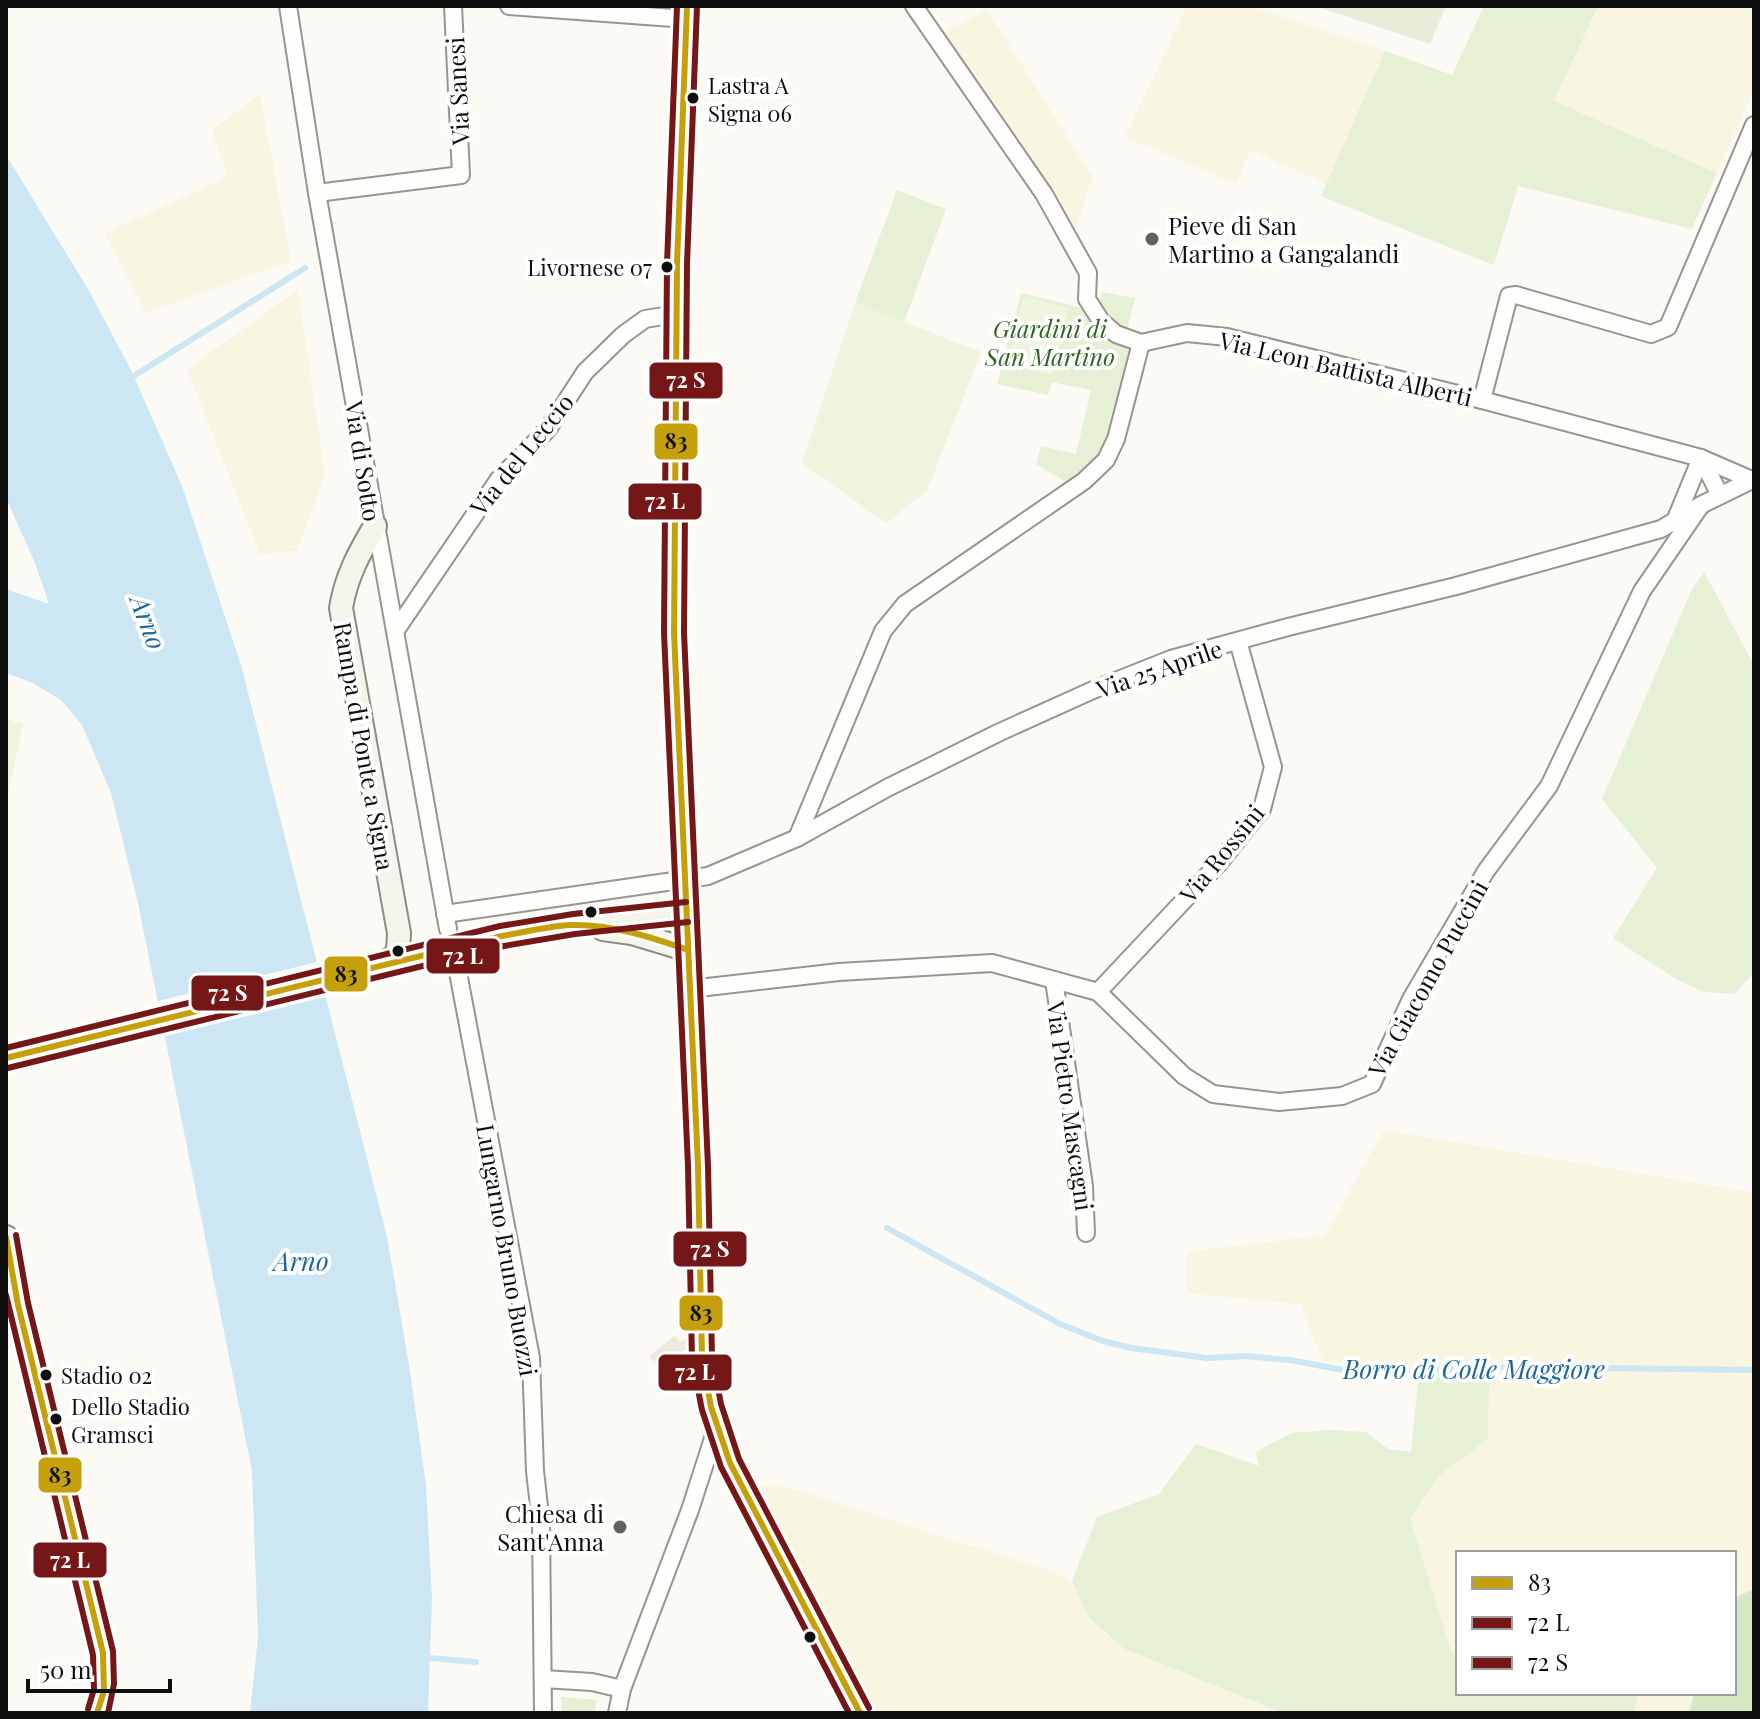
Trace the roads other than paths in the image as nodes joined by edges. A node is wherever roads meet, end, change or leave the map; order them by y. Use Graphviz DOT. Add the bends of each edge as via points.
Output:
graph roads {
  1 [pos="288,6"];
  2 [pos="453,6"];
  3 [pos="509,6"];
  4 [pos="914,6"];
  5 [pos="687,13"];
  6 [pos="1754,125"];
  7 [pos="317,193"];
  8 [pos="676,314"];
  9 [pos="1141,343"];
  10 [pos="1482,400"];
  11 [pos="1701,458"];
  12 [pos="1754,480"];
  13 [pos="1720,495"];
  14 [pos="1701,505"];
  15 [pos="1668,525"];
  16 [pos="375,526"];
  17 [pos="1659,568"];
  18 [pos="396,630"];
  19 [pos="1238,641"];
  20 [pos="797,838"];
  21 [pos="685,879"];
  22 [pos="687,912"];
  23 [pos="446,922"];
  24 [pos="574,924"];
  25 [pos="688,950"];
  26 [pos="384,965"];
  27 [pos="457,967"];
  28 [pos="1054,980"];
  29 [pos="690,989"];
  30 [pos="1098,992"];
  31 [pos="9,1056"];
  32 [pos="1086,1233"];
  33 [pos="7,1250"];
  34 [pos="12,1306"];
  35 [pos="717,1426"];
  36 [pos="543,1679"];
  37 [pos="622,1689"];
  38 [pos="97,1713"];
  39 [pos="543,1713"];
  40 [pos="617,1713"];
  41 [pos="860,1713"];
  1 -- 7 [label="street, Via di Sotto"];
  2 -- 7 [label="street, Via Sanesi" via="461,175"];
  3 -- 5 [label="street"];
  4 -- 9 [label="street" via="1044,194 1088,273 1087,299 1101,321 1116,334"];
  5 -- 8 [label="main road"];
  6 -- 10 [label="street" via="1668,327 1651,334 1509,296"];
  7 -- 16 [label="street, Via di Sotto"];
  8 -- 18 [label="street, Via del Leccio" via="645,319 585,372 548,429 499,479"];
  8 -- 21 [label="main road" via="674,633"];
  9 -- 10 [label="street, Via Leon Battista Alberti" via="1187,333 1227,337"];
  9 -- 20 [label="street" via="1106,460 1084,481 905,604 883,631"];
  10 -- 11 [label="street, Via Leon Battista Alberti"];
  11 -- 12 [label="street, Via Leon Battista Alberti"];
  11 -- 13 [label="street"];
  11 -- 15 [label="street"];
  12 -- 13 [label="street, Via 25 Aprile"];
  13 -- 14 [label="street, Via 25 Aprile"];
  14 -- 15 [label="street, Via 25 Aprile"];
  14 -- 17 [label="street, Via Giacomo Puccini"];
  15 -- 17 [label="street"];
  15 -- 19 [label="street, Via 25 Aprile"];
  16 -- 18 [label="street, Via di Sotto"];
  16 -- 26 [label="main road, Rampa di Ponte a Signa" via="345,585 341,608 400,944"];
  17 -- 30 [label="street, Via Giacomo Puccini" via="1642,591 1549,786 1471,896 1411,999 1372,1084 1342,1096 1279,1102 1213,1094 1184,1076"];
  18 -- 23 [label="street, Via di Sotto"];
  19 -- 20 [label="street, Via 25 Aprile" via="1171,659 1093,690 887,788"];
  19 -- 30 [label="street, Via Rossini" via="1273,767 1262,809 1220,862"];
  20 -- 21 [label="street, Via 25 Aprile" via="708,876"];
  21 -- 22 [label="main road"];
  21 -- 23 [label="street, Via 25 Aprile"];
  22 -- 24 [label="main road"];
  22 -- 25 [label="main road"];
  24 -- 25 [label="main road" via="632,933"];
  24 -- 26 [label="main road, bridge"];
  25 -- 29 [label="main road"];
  26 -- 31 [label="main road, bridge"];
  27 -- 36 [label="street, Lungarno Bruno Buozzi" via="531,1358"];
  28 -- 29 [label="street, Via Giacomo Puccini" via="992,963 839,972"];
  28 -- 30 [label="street, Via Giacomo Puccini"];
  28 -- 32 [label="street, Via Pietro Mascagni"];
  29 -- 35 [label="main road" via="702,1358"];
  33 -- 34 [label="main road"];
  34 -- 38 [label="main road" via="103,1653 106,1683"];
  35 -- 37 [label="street"];
  35 -- 41 [label="main road" via="730,1463"];
  36 -- 37 [label="street"];
  36 -- 39 [label="street, Lungarno Bruno Buozzi"];
  37 -- 40 [label="street"];
}
